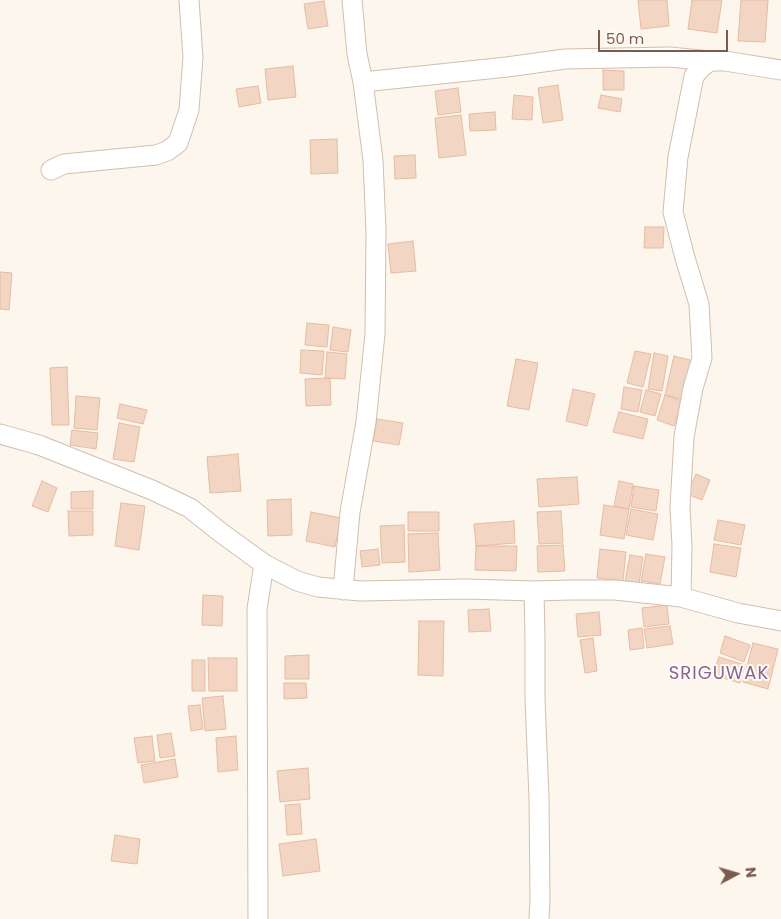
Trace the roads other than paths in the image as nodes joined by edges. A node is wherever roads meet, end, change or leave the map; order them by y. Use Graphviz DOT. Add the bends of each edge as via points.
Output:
graph roads {
  1 [pos="189,0"];
  2 [pos="352,0"];
  3 [pos="710,61"];
  4 [pos="781,70"];
  5 [pos="363,82"];
  6 [pos="51,170"];
  7 [pos="0,434"];
  8 [pos="264,564"];
  9 [pos="343,590"];
  10 [pos="534,591"];
  11 [pos="681,597"];
  12 [pos="781,621"];
  13 [pos="258,919"];
  14 [pos="539,919"];
  1 -- 6 [label="street" via="193,57 189,110 178,143 156,155 64,164"];
  2 -- 5 [label="street"];
  3 -- 4 [label="street"];
  3 -- 5 [label="street" via="670,56 565,59"];
  3 -- 11 [label="street" via="694,76 678,157 673,212 699,304 702,358 684,437 680,507"];
  5 -- 9 [label="street" via="375,201 375,334 366,422 350,512"];
  7 -- 8 [label="street" via="47,448 190,508"];
  8 -- 9 [label="street" via="318,587"];
  8 -- 13 [label="street" via="257,609"];
  9 -- 10 [label="street" via="465,588"];
  10 -- 11 [label="street" via="615,590"];
  10 -- 14 [label="street"];
  11 -- 12 [label="street"];
}
